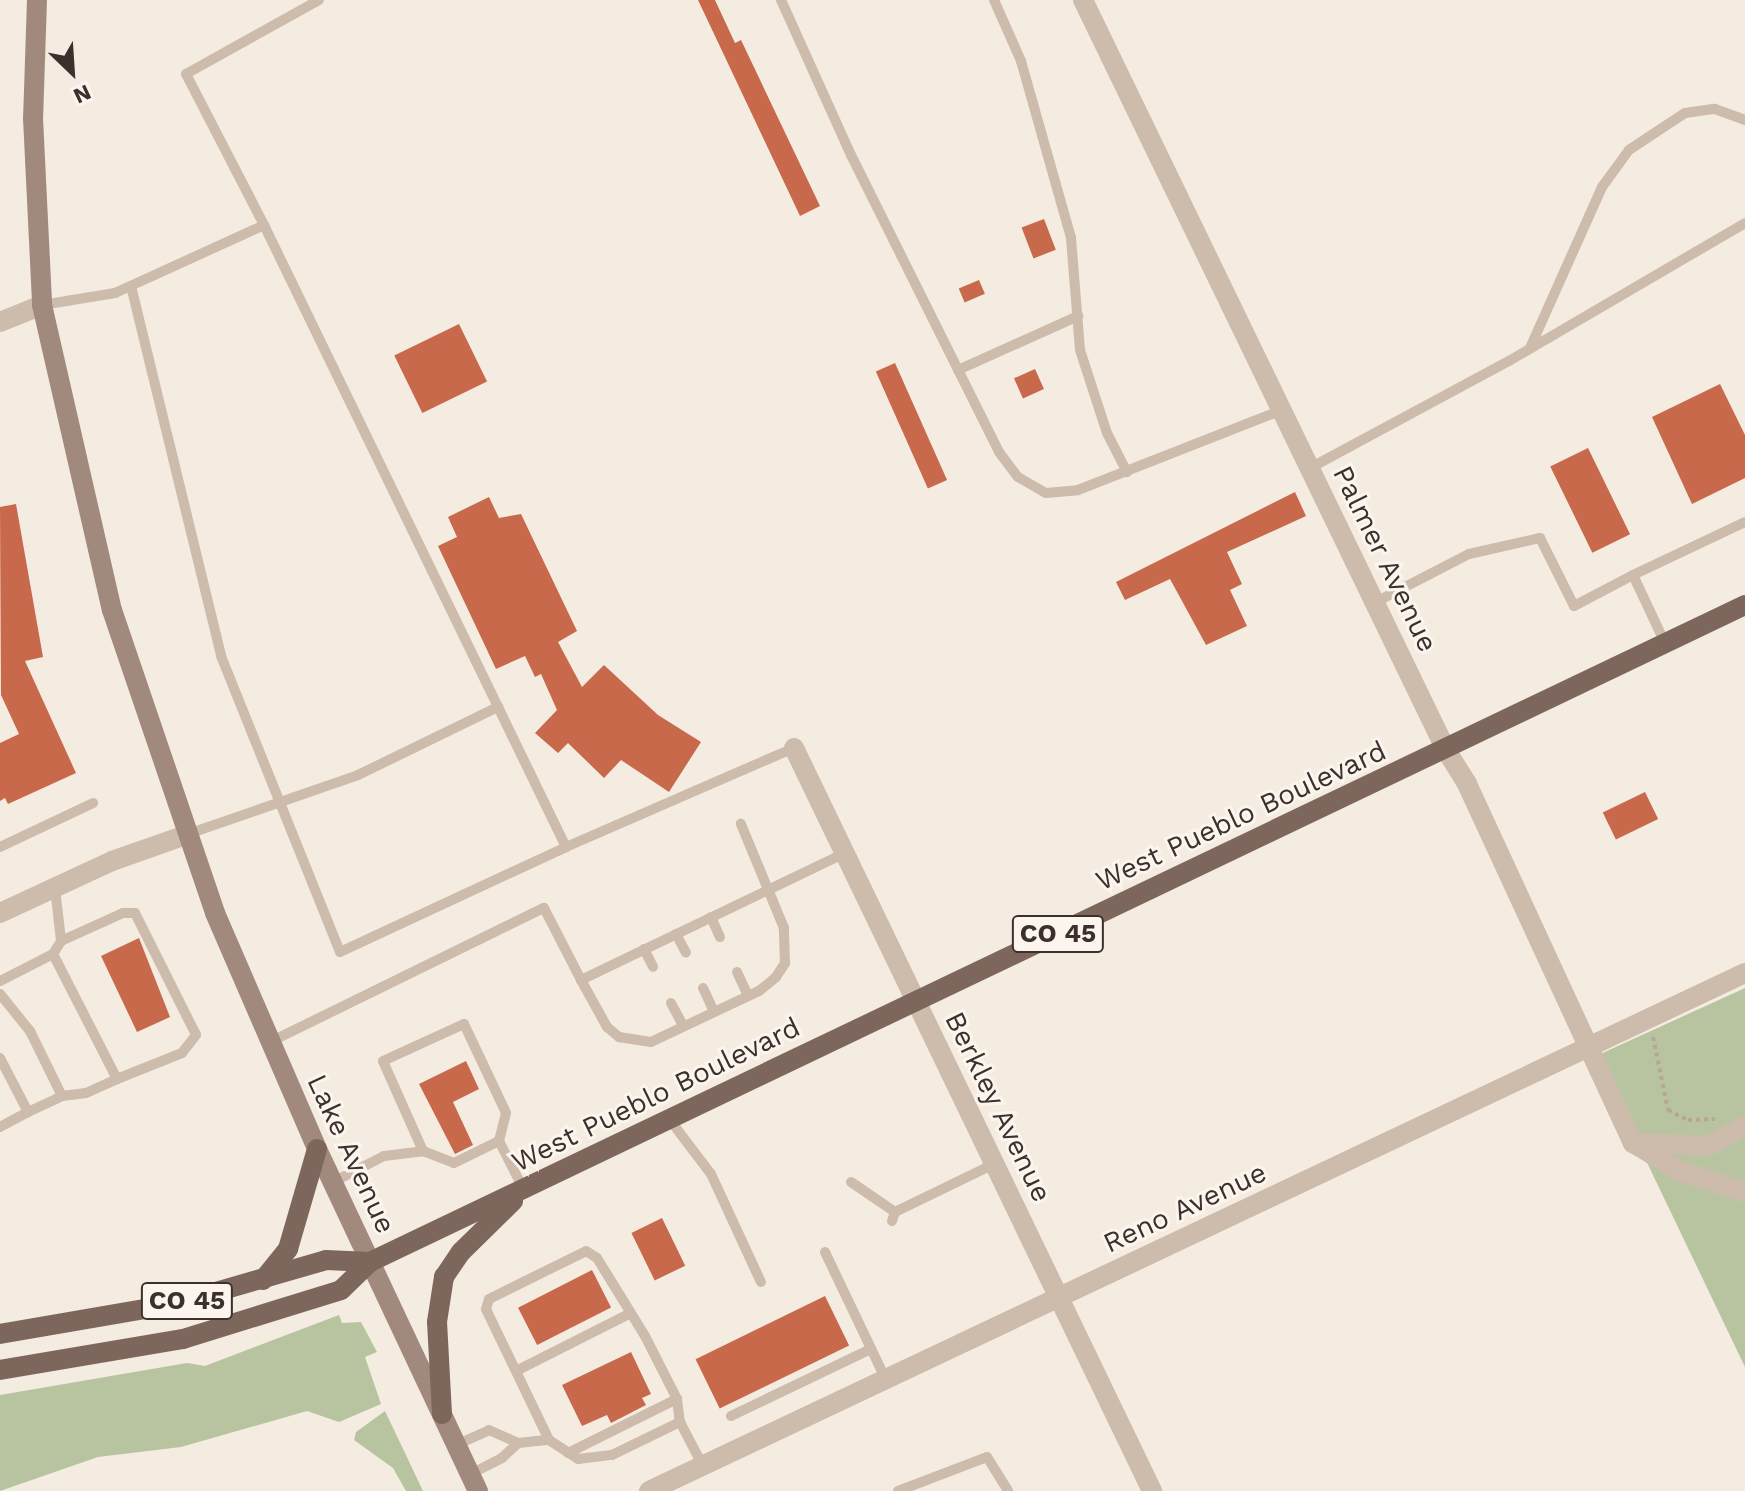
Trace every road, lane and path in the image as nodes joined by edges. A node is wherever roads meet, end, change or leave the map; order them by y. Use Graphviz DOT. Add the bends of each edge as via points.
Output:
graph roads {
  1 [pos="37,0"];
  2 [pos="319,0"];
  3 [pos="781,0"];
  4 [pos="994,0"];
  5 [pos="1083,0"];
  6 [pos="1745,120"];
  7 [pos="1745,223"];
  8 [pos="264,225"];
  9 [pos="131,286"];
  10 [pos="42,305"];
  11 [pos="1078,316"];
  12 [pos="0,322"];
  13 [pos="1530,349"];
  14 [pos="958,370"];
  15 [pos="1282,410"];
  16 [pos="1310,468"];
  17 [pos="1127,472"];
  18 [pos="1745,522"];
  19 [pos="1633,575"];
  20 [pos="1374,603"];
  21 [pos="1745,605"];
  22 [pos="1665,644"];
  23 [pos="498,707"];
  24 [pos="794,748"];
  25 [pos="1446,750"];
  26 [pos="93,803"];
  27 [pos="277,805"];
  28 [pos="741,824"];
  29 [pos="186,835"];
  30 [pos="0,847"];
  31 [pos="566,847"];
  32 [pos="845,853"];
  33 [pos="55,887"];
  34 [pos="770,889"];
  35 [pos="0,913"];
  36 [pos="711,917"];
  37 [pos="676,934"];
  38 [pos="720,937"];
  39 [pos="61,941"];
  40 [pos="644,949"];
  41 [pos="686,953"];
  42 [pos="53,954"];
  43 [pos="653,967"];
  44 [pos="737,972"];
  45 [pos="1745,973"];
  46 [pos="581,980"];
  47 [pos="0,981"];
  48 [pos="703,988"];
  49 [pos="0,995"];
  50 [pos="748,996"];
  51 [pos="916,1002"];
  52 [pos="671,1003"];
  53 [pos="714,1012"];
  54 [pos="1650,1019"];
  55 [pos="683,1026"];
  56 [pos="269,1042"];
  57 [pos="1588,1049"];
  58 [pos="0,1058"];
  59 [pos="117,1079"];
  60 [pos="62,1096"];
  61 [pos="28,1112"];
  62 [pos="1721,1119"];
  63 [pos="670,1120"];
  64 [pos="1745,1126"];
  65 [pos="0,1127"];
  66 [pos="499,1141"];
  67 [pos="1633,1143"];
  68 [pos="317,1149"];
  69 [pos="423,1151"];
  70 [pos="994,1164"];
  71 [pos="333,1182"];
  72 [pos="851,1182"];
  73 [pos="524,1190"];
  74 [pos="1745,1192"];
  75 [pos="825,1252"];
  76 [pos="370,1262"];
  77 [pos="262,1281"];
  78 [pos="761,1282"];
  79 [pos="1059,1298"];
  80 [pos="629,1314"];
  81 [pos="0,1334"];
  82 [pos="871,1349"];
  83 [pos="0,1370"];
  84 [pos="516,1371"];
  85 [pos="886,1380"];
  86 [pos="677,1399"];
  87 [pos="442,1414"];
  88 [pos="731,1416"];
  89 [pos="680,1422"];
  90 [pos="549,1440"];
  91 [pos="518,1443"];
  92 [pos="456,1445"];
  93 [pos="568,1453"];
  94 [pos="703,1466"];
  95 [pos="474,1483"];
  96 [pos="649,1491"];
  97 [pos="898,1491"];
  98 [pos="1008,1491"];
  99 [pos="1152,1491"];
  1 -- 10 [label="street" via="33,118"];
  2 -- 8 [label="lane" via="186,74"];
  3 -- 14 [label="lane"];
  4 -- 11 [label="lane" via="1021,61 1071,238"];
  5 -- 15 [label="street, Palmer Avenue"];
  6 -- 13 [label="lane" via="1715,109 1685,113 1629,150 1602,187"];
  7 -- 13 [label="lane"];
  8 -- 9 [label="lane"];
  8 -- 23 [label="lane"];
  9 -- 10 [label="lane"];
  9 -- 27 [label="lane" via="221,656"];
  10 -- 12 [label="street"];
  10 -- 29 [label="street, Lake Avenue" via="112,610"];
  11 -- 14 [label="lane"];
  11 -- 17 [label="lane" via="1080,350 1107,433"];
  13 -- 16 [label="lane"];
  14 -- 17 [label="lane" via="999,452 1018,477 1046,493 1078,490"];
  15 -- 16 [label="street, Palmer Avenue"];
  15 -- 17 [label="lane"];
  16 -- 20 [label="street, Palmer Avenue"];
  18 -- 19 [label="lane"];
  19 -- 20 [label="lane" via="1574,606 1540,538 1469,554"];
  19 -- 22 [label="lane"];
  20 -- 25 [label="street, Palmer Avenue"];
  21 -- 22 [label="main road, West Pueblo Boulevard / CO 45"];
  22 -- 25 [label="main road, West Pueblo Boulevard / CO 45"];
  23 -- 27 [label="lane" via="358,775"];
  23 -- 31 [label="lane"];
  24 -- 31 [label="lane"];
  24 -- 32 [label="street, Berkley Avenue"];
  25 -- 51 [label="main road, West Pueblo Boulevard / CO 45"];
  25 -- 57 [label="street, Palmer Avenue" via="1467,784"];
  26 -- 30 [label="lane"];
  27 -- 29 [label="lane"];
  27 -- 31 [label="lane" via="340,952"];
  28 -- 34 [label="lane"];
  29 -- 33 [label="street"];
  29 -- 56 [label="street, Lake Avenue"];
  32 -- 34 [label="lane"];
  32 -- 51 [label="street, Berkley Avenue"];
  33 -- 35 [label="street"];
  33 -- 39 [label="lane"];
  34 -- 36 [label="lane"];
  34 -- 50 [label="lane" via="784,928 785,963 776,977"];
  36 -- 37 [label="lane"];
  36 -- 38 [label="lane"];
  37 -- 40 [label="lane"];
  37 -- 41 [label="lane"];
  39 -- 42 [label="lane"];
  39 -- 59 [label="lane" via="123,913 135,913 194,1029 194,1042 182,1053"];
  40 -- 43 [label="lane"];
  40 -- 46 [label="lane"];
  42 -- 47 [label="lane"];
  42 -- 59 [label="lane"];
  44 -- 50 [label="lane"];
  45 -- 54 [label="street, Reno Avenue"];
  46 -- 55 [label="lane" via="607,1027 619,1037 651,1042"];
  46 -- 56 [label="lane" via="544,908"];
  48 -- 53 [label="lane"];
  49 -- 60 [label="lane" via="30,1031"];
  50 -- 53 [label="lane"];
  51 -- 63 [label="main road, West Pueblo Boulevard / CO 45"];
  51 -- 70 [label="street, Berkley Avenue"];
  52 -- 55 [label="lane"];
  53 -- 55 [label="lane"];
  54 -- 57 [label="street, Reno Avenue"];
  54 -- 62 [label="path" via="1668,1110 1688,1120"];
  56 -- 68 [label="street, Lake Avenue"];
  57 -- 67 [label="street, Palmer Avenue"];
  57 -- 79 [label="street, Reno Avenue"];
  58 -- 61 [label="lane"];
  59 -- 60 [label="lane" via="86,1093"];
  60 -- 61 [label="lane"];
  61 -- 65 [label="lane"];
  63 -- 73 [label="main road, West Pueblo Boulevard / CO 45"];
  63 -- 78 [label="lane" via="711,1174"];
  64 -- 67 [label="street" via="1708,1146"];
  66 -- 69 [label="lane" via="454,1163"];
  66 -- 69 [label="lane" via="506,1113 464,1024 383,1061"];
  66 -- 73 [label="lane"];
  67 -- 74 [label="street" via="1680,1171"];
  68 -- 71 [label="street, Lake Avenue"];
  68 -- 77 [label="main road" via="288,1249"];
  69 -- 71 [label="lane" via="384,1156"];
  70 -- 72 [label="lane" via="894,1216"];
  70 -- 79 [label="street, Berkley Avenue"];
  71 -- 76 [label="street, Lake Avenue"];
  73 -- 76 [label="main road, West Pueblo Boulevard / CO 45"];
  73 -- 87 [label="main road" via="461,1252 444,1277 437,1339"];
  75 -- 82 [label="lane"];
  76 -- 77 [label="main road, West Pueblo Boulevard / CO 45" via="326,1260"];
  76 -- 83 [label="main road, West Pueblo Boulevard / CO 45" via="341,1290 272,1315 126,1351"];
  76 -- 87 [label="street, Lake Avenue"];
  77 -- 81 [label="main road, West Pueblo Boulevard / CO 45" via="97,1321"];
  79 -- 85 [label="street, Reno Avenue"];
  79 -- 99 [label="street, Berkley Avenue"];
  80 -- 84 [label="lane"];
  80 -- 84 [label="lane" via="597,1258 586,1251 489,1299 486,1309"];
  80 -- 86 [label="lane"];
  82 -- 85 [label="lane"];
  82 -- 88 [label="lane"];
  84 -- 90 [label="lane"];
  85 -- 94 [label="street, Reno Avenue"];
  86 -- 89 [label="lane"];
  86 -- 93 [label="lane"];
  87 -- 92 [label="street, Lake Avenue"];
  89 -- 93 [label="lane" via="612,1455 578,1459"];
  89 -- 94 [label="lane"];
  90 -- 91 [label="lane"];
  90 -- 93 [label="lane"];
  91 -- 92 [label="lane" via="489,1430"];
  91 -- 95 [label="lane"];
  92 -- 95 [label="street, Lake Avenue"];
  94 -- 96 [label="street, Reno Avenue"];
  97 -- 98 [label="lane" via="987,1457"];
}
